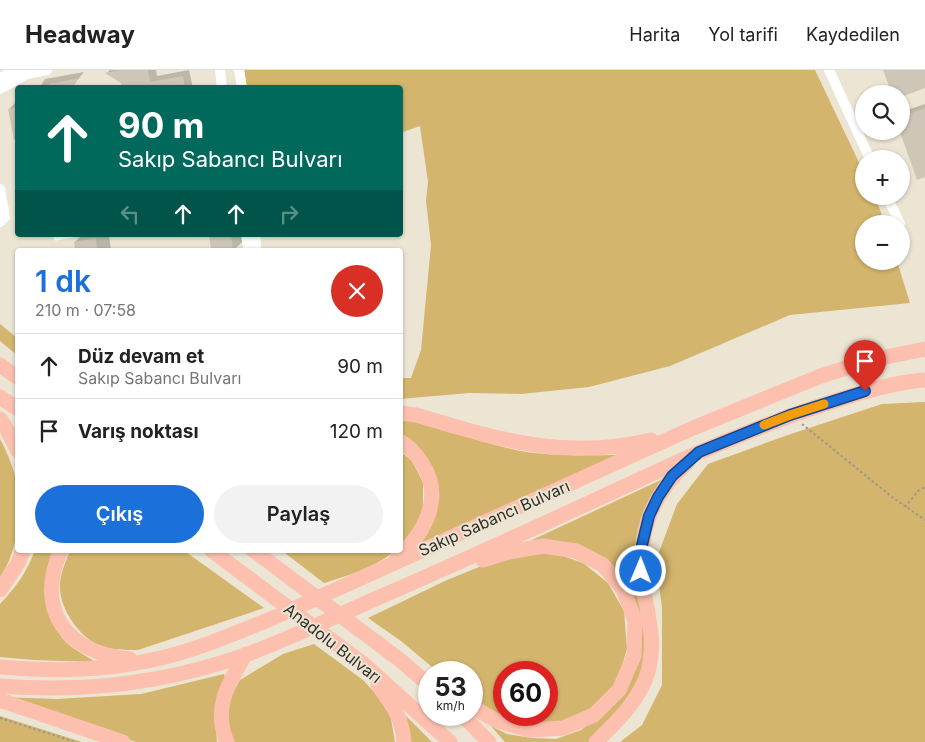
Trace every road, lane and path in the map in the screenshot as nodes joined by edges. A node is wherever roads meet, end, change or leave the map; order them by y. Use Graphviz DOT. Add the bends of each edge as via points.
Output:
graph roads {
  1 [pos="18,70"];
  2 [pos="46,70"];
  3 [pos="220,70"];
  4 [pos="239,70"];
  5 [pos="829,70"];
  6 [pos="0,78"];
  7 [pos="222,85"];
  8 [pos="242,85"];
  9 [pos="0,89"];
  10 [pos="866,150"];
  11 [pos="0,189"];
  12 [pos="0,222"];
  13 [pos="62,237"];
  14 [pos="56,238"];
  15 [pos="925,349"];
  16 [pos="0,365"];
  17 [pos="15,376"];
  18 [pos="925,380"];
  19 [pos="0,397"];
  20 [pos="15,407"];
  21 [pos="403,413"];
  22 [pos="790,415"];
  23 [pos="0,419"];
  24 [pos="693,428"];
  25 [pos="403,443"];
  26 [pos="15,445"];
  27 [pos="699,452"];
  28 [pos="925,487"];
  29 [pos="905,507"];
  30 [pos="925,520"];
  31 [pos="403,551"];
  32 [pos="22,553"];
  33 [pos="60,553"];
  34 [pos="215,553"];
  35 [pos="257,553"];
  36 [pos="267,553"];
  37 [pos="401,553"];
  38 [pos="275,566"];
  39 [pos="387,567"];
  40 [pos="426,577"];
  41 [pos="0,590"];
  42 [pos="246,654"];
  43 [pos="162,658"];
  44 [pos="400,660"];
  45 [pos="365,665"];
  46 [pos="0,667"];
  47 [pos="418,671"];
  48 [pos="418,676"];
  49 [pos="0,686"];
  50 [pos="0,700"];
  51 [pos="483,713"];
  52 [pos="0,718"];
  53 [pos="473,726"];
  54 [pos="75,742"];
  55 [pos="123,742"];
  56 [pos="227,742"];
  57 [pos="404,742"];
  58 [pos="450,742"];
  59 [pos="489,742"];
  60 [pos="596,742"];
  1 -- 6 [label="street"];
  2 -- 9 [label="street" via="27,74"];
  3 -- 7 [label="street"];
  4 -- 8 [label="street"];
  5 -- 10 [label="street"];
  11 -- 12 [label="street" via="5,217"];
  13 -- 14 [label="lane"];
  15 -- 24 [label="main road, Sakıp Sabancı Bulvarı" via="871,360 820,376"];
  16 -- 17 [label="main road"];
  18 -- 22 [label="main road, Sakıp Sabancı Bulvarı" via="865,391"];
  19 -- 20 [label="main road"];
  21 -- 24 [label="main road" via="511,442 552,448 632,445"];
  22 -- 27 [label="main road, Sakıp Sabancı Bulvarı"];
  22 -- 29 [label="path"];
  23 -- 26 [label="main road"];
  24 -- 39 [label="main road, Sakıp Sabancı Bulvarı"];
  25 -- 31 [label="main road" via="425,468 432,500 417,537"];
  27 -- 40 [label="main road, Sakıp Sabancı Bulvarı"];
  27 -- 60 [label="main road" via="672,476 658,497 649,516 642,545 641,562 652,625 648,673 634,700"];
  28 -- 29 [label="path"];
  29 -- 30 [label="path"];
  32 -- 41 [label="main road"];
  33 -- 43 [label="main road" via="53,572 52,599 59,621 67,632 87,648 111,656"];
  34 -- 45 [label="main road, Anadolu Bulvarı"];
  35 -- 38 [label="main road, Anadolu Bulvarı"];
  36 -- 38 [label="main road"];
  37 -- 39 [label="main road"];
  38 -- 44 [label="main road, Anadolu Bulvarı"];
  39 -- 43 [label="main road, Sakıp Sabancı Bulvarı" via="273,618"];
  40 -- 42 [label="main road, Sakıp Sabancı Bulvarı"];
  40 -- 51 [label="main road" via="509,552 543,546 576,551 603,565 623,589 635,621 634,656 619,690 594,715 563,728 529,730"];
  42 -- 49 [label="main road, Sakıp Sabancı Bulvarı" via="141,682 55,689"];
  42 -- 56 [label="main road" via="228,684 221,705"];
  43 -- 46 [label="main road, Sakıp Sabancı Bulvarı" via="83,670"];
  44 -- 47 [label="main road"];
  44 -- 48 [label="main road, Anadolu Bulvarı"];
  45 -- 57 [label="main road" via="398,714"];
  45 -- 58 [label="main road, Anadolu Bulvarı"];
  50 -- 55 [label="main road"];
  52 -- 54 [label="path"];
  53 -- 59 [label="main road"];
}
